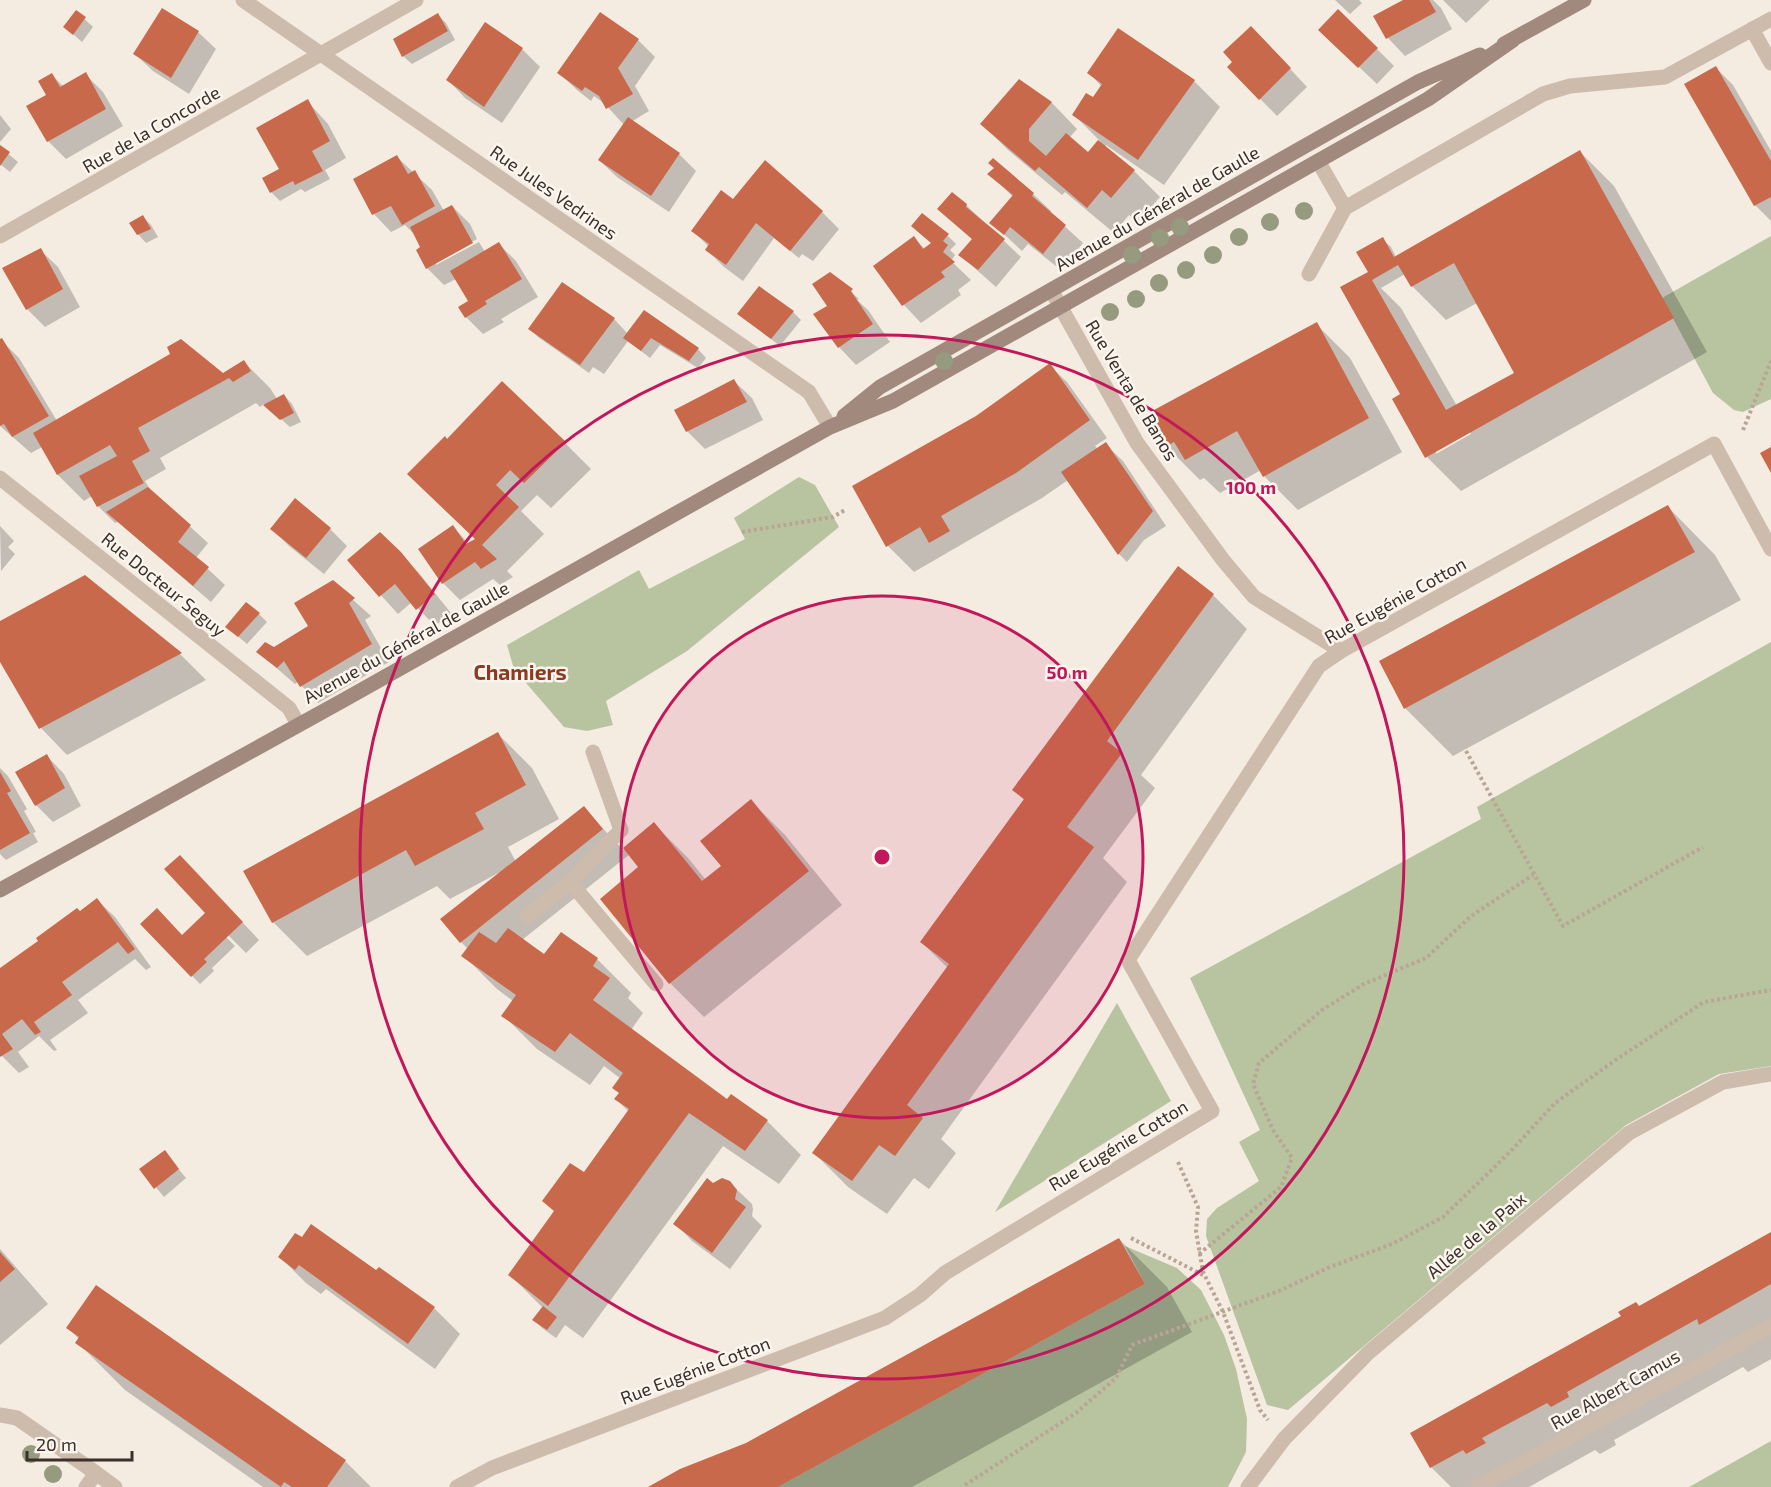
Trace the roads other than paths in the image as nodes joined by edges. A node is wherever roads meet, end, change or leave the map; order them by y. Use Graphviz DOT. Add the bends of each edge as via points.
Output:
graph roads {
  1 [pos="243,0"];
  2 [pos="416,0"];
  3 [pos="1584,0"];
  4 [pos="1771,19"];
  5 [pos="1752,29"];
  6 [pos="1513,40"];
  7 [pos="321,55"];
  8 [pos="1771,63"];
  9 [pos="1318,161"];
  10 [pos="1345,208"];
  11 [pos="0,236"];
  12 [pos="1309,274"];
  13 [pos="1051,290"];
  14 [pos="1060,307"];
  15 [pos="830,427"];
  16 [pos="0,478"];
  17 [pos="1771,549"];
  18 [pos="1341,651"];
  19 [pos="298,724"];
  20 [pos="592,752"];
  21 [pos="570,882"];
  22 [pos="0,890"];
  23 [pos="527,916"];
  24 [pos="656,984"];
  25 [pos="1771,1074"];
  26 [pos="1771,1326"];
  27 [pos="0,1415"];
  28 [pos="96,1473"];
  29 [pos="86,1487"];
  30 [pos="115,1487"];
  31 [pos="457,1487"];
  32 [pos="1248,1487"];
  33 [pos="1478,1487"];
  1 -- 7 [label="street, Rue Jules Vedrines"];
  2 -- 7 [label="street, Rue de la Concorde"];
  3 -- 6 [label="main road, Avenue du Général de Gaulle"];
  4 -- 5 [label="street"];
  5 -- 8 [label="street"];
  5 -- 10 [label="street" via="1665,77 1570,86 1543,94"];
  6 -- 9 [label="main road, Avenue du Général de Gaulle" via="1428,99"];
  6 -- 13 [label="main road, Avenue du Général de Gaulle" via="1418,82"];
  7 -- 11 [label="street, Rue de la Concorde"];
  7 -- 15 [label="street, Rue Jules Vedrines" via="809,392"];
  9 -- 10 [label="street"];
  9 -- 14 [label="main road, Avenue du Général de Gaulle"];
  10 -- 12 [label="street"];
  13 -- 14 [label="street, Rue Venta de Banos"];
  13 -- 15 [label="main road, Avenue du Général de Gaulle" via="880,387"];
  14 -- 15 [label="main road, Avenue du Général de Gaulle" via="893,401"];
  14 -- 18 [label="street, Rue Venta de Banos" via="1137,443 1223,560 1254,597"];
  15 -- 19 [label="main road, Avenue du Général de Gaulle"];
  16 -- 19 [label="street, Rue Docteur Seguy" via="289,708"];
  17 -- 18 [label="street, Rue Eugénie Cotton" via="1714,444"];
  18 -- 31 [label="street, Rue Eugénie Cotton" via="1319,666 1128,960 1212,1111 945,1274 885,1318 492,1468"];
  19 -- 22 [label="main road, Avenue du Général de Gaulle"];
  20 -- 21 [label="street" via="621,831"];
  21 -- 23 [label="street"];
  21 -- 24 [label="street"];
  25 -- 32 [label="street, Allée de la Paix" via="1723,1082 1629,1133 1368,1353 1284,1439"];
  26 -- 33 [label="street, Rue Albert Camus"];
  27 -- 28 [label="street" via="17,1418"];
  28 -- 29 [label="street"];
  28 -- 30 [label="street"];
}
